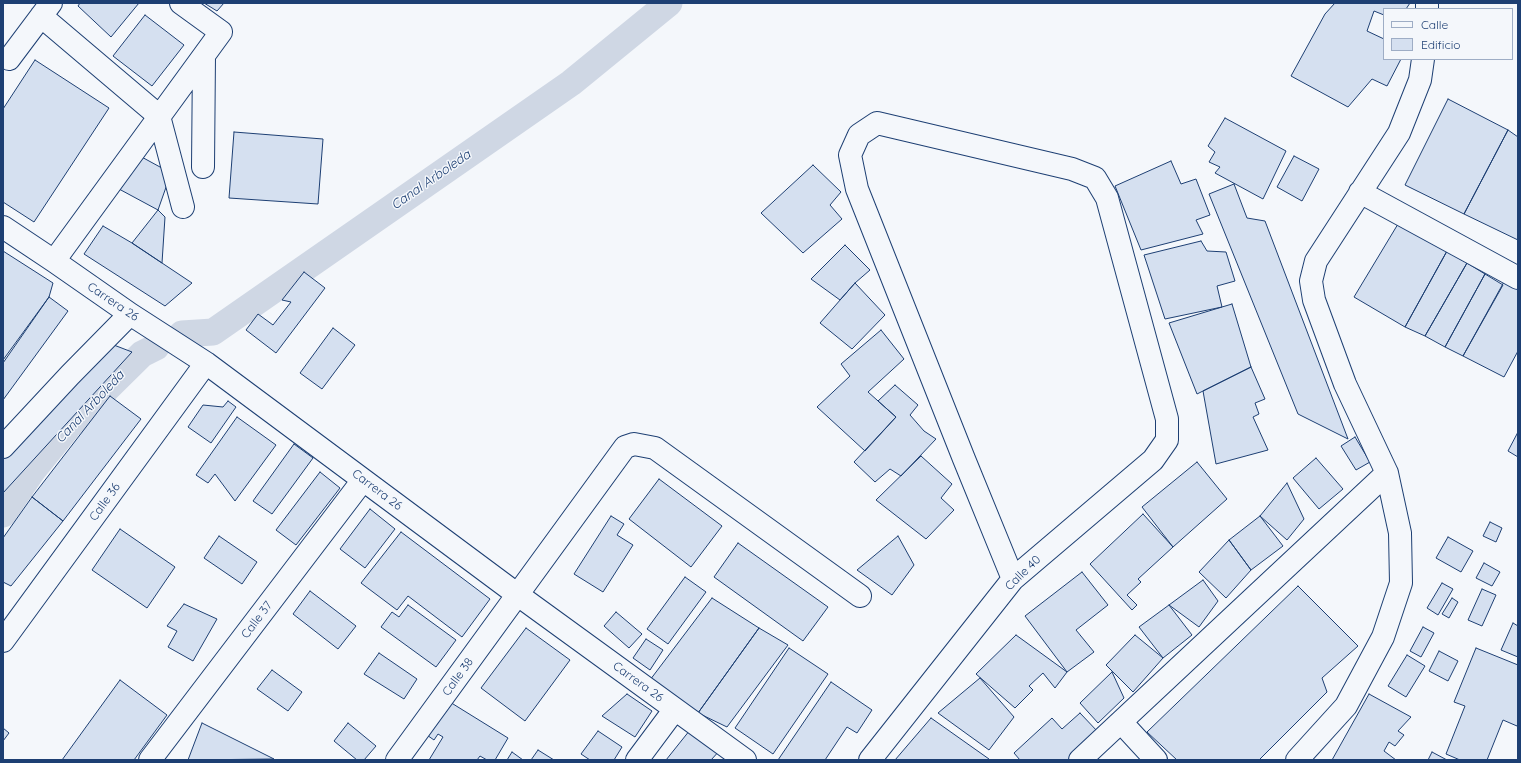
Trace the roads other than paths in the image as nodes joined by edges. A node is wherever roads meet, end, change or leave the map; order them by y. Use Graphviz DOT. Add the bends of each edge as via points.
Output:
graph roads {
  1 [pos="187,8"];
  2 [pos="46,9"];
  3 [pos="204,56"];
  4 [pos="9,59"];
  5 [pos="1423,60"];
  6 [pos="159,116"];
  7 [pos="203,167"];
  8 [pos="1360,192"];
  9 [pos="183,207"];
  10 [pos="3,227"];
  11 [pos="54,261"];
  12 [pos="1518,278"];
  13 [pos="130,314"];
  14 [pos="206,363"];
  15 [pos="3,447"];
  16 [pos="1387,474"];
  17 [pos="363,480"];
  18 [pos="1013,579"];
  19 [pos="518,595"];
  20 [pos="860,596"];
  21 [pos="6,632"];
  22 [pos="675,709"];
  23 [pos="1121,722"];
  24 [pos="150,760"];
  25 [pos="397,760"];
  26 [pos="637,760"];
  27 [pos="745,760"];
  28 [pos="870,760"];
  29 [pos="1080,760"];
  30 [pos="1156,760"];
  31 [pos="1297,760"];
  1 -- 3 [label="street" via="221,32"];
  2 -- 4 [label="street"];
  2 -- 6 [label="street"];
  3 -- 6 [label="street"];
  3 -- 7 [label="street"];
  5 -- 8 [label="street" via="1420,80 1399,133"];
  6 -- 9 [label="street"];
  6 -- 11 [label="street"];
  8 -- 12 [label="street"];
  8 -- 16 [label="street" via="1316,261 1311,281 1314,300 1345,384"];
  10 -- 11 [label="street, Carrera 26"];
  11 -- 13 [label="street, Carrera 26"];
  13 -- 14 [label="street, Carrera 26"];
  13 -- 15 [label="street"];
  14 -- 17 [label="street, Carrera 26"];
  14 -- 21 [label="street, Calle 36"];
  16 -- 23 [label="street"];
  16 -- 31 [label="street" via="1400,534 1402,583 1383,637 1346,706"];
  17 -- 19 [label="street, Carrera 26"];
  17 -- 24 [label="street, Calle 37"];
  18 -- 18 [label="street, Calle 40" via="857,189 850,155 859,135 876,123 1072,169 1095,178 1107,198 1167,419 1167,440 1153,460"];
  18 -- 28 [label="street, Calle 40"];
  19 -- 20 [label="street, Calle 38" via="625,448 634,444 654,448"];
  19 -- 22 [label="street, Carrera 26"];
  19 -- 25 [label="street, Calle 38"];
  22 -- 26 [label="street"];
  22 -- 27 [label="street, Carrera 26"];
  23 -- 29 [label="street"];
  23 -- 30 [label="street"];
}
